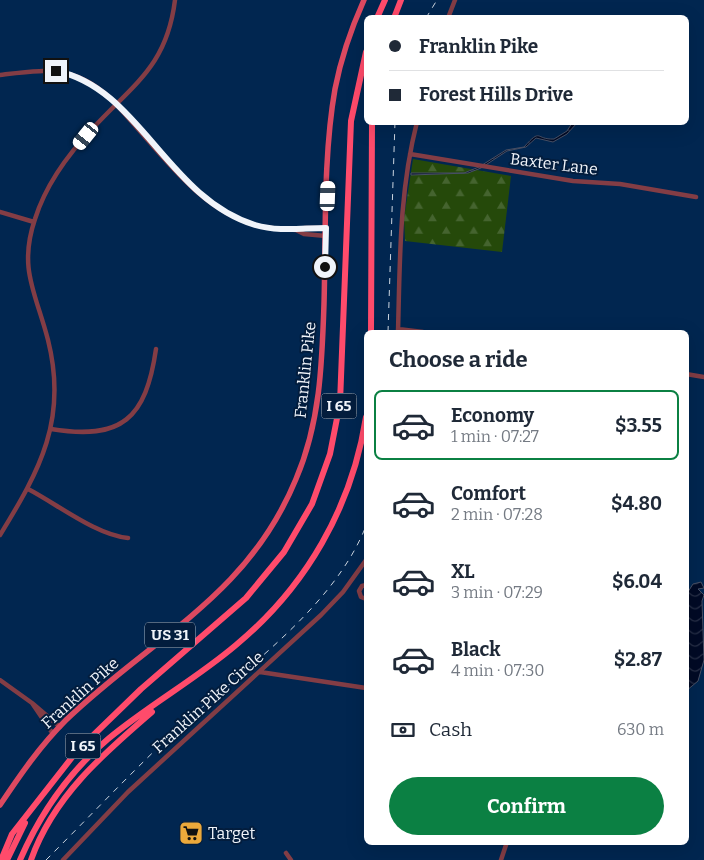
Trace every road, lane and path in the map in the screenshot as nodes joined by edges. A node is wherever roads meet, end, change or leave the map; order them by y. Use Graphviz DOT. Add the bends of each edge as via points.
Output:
graph roads {
  1 [pos="176,0"];
  2 [pos="364,0"];
  3 [pos="385,0"];
  4 [pos="401,0"];
  5 [pos="455,0"];
  6 [pos="378,15"];
  7 [pos="395,15"];
  8 [pos="449,15"];
  9 [pos="364,61"];
  10 [pos="0,74"];
  11 [pos="117,105"];
  12 [pos="372,125"];
  13 [pos="416,125"];
  14 [pos="410,154"];
  15 [pos="696,197"];
  16 [pos="0,212"];
  17 [pos="34,222"];
  18 [pos="326,228"];
  19 [pos="296,230"];
  20 [pos="326,236"];
  21 [pos="371,330"];
  22 [pos="398,330"];
  23 [pos="156,349"];
  24 [pos="689,374"];
  25 [pos="704,377"];
  26 [pos="364,427"];
  27 [pos="51,429"];
  28 [pos="28,489"];
  29 [pos="0,535"];
  30 [pos="128,538"];
  31 [pos="364,563"];
  32 [pos="364,586"];
  33 [pos="364,598"];
  34 [pos="260,672"];
  35 [pos="0,680"];
  36 [pos="364,688"];
  37 [pos="174,692"];
  38 [pos="32,703"];
  39 [pos="60,727"];
  40 [pos="53,734"];
  41 [pos="0,805"];
  42 [pos="33,809"];
  43 [pos="506,845"];
  44 [pos="286,853"];
  45 [pos="1,860"];
  46 [pos="7,860"];
  47 [pos="20,860"];
  48 [pos="31,860"];
  49 [pos="63,860"];
  50 [pos="291,860"];
  51 [pos="501,860"];
  1 -- 11 [label="street" via="159,54 142,80"];
  2 -- 18 [label="main road, Franklin Pike / US 31" via="345,48 334,97"];
  3 -- 6 [label="highway"];
  4 -- 7 [label="highway"];
  5 -- 8 [label="street"];
  9 -- 42 [label="highway, I 65" via="351,121 340,403 330,454 312,504 284,552 246,598 141,689 84,744 49,784"];
  10 -- 11 [label="street" via="49,71 70,74 99,88"];
  11 -- 17 [label="street" via="65,162 48,189"];
  11 -- 19 [label="street" via="208,201 254,224"];
  12 -- 21 [label="highway"];
  13 -- 14 [label="street"];
  14 -- 15 [label="street, Baxter Lane"];
  14 -- 22 [label="street" via="401,216"];
  16 -- 17 [label="street"];
  17 -- 27 [label="street" via="28,247 28,270 52,357"];
  18 -- 19 [label="street"];
  18 -- 20 [label="main road, Franklin Pike / US 31"];
  19 -- 20 [label="street"];
  20 -- 39 [label="main road, Franklin Pike / US 31" via="323,357 318,401 306,454 282,509 250,559 220,593"];
  23 -- 27 [label="street" via="147,392 127,419 95,432"];
  24 -- 25 [label="street"];
  26 -- 37 [label="highway, I 65" via="345,498 304,573 252,632"];
  27 -- 28 [label="street"];
  28 -- 29 [label="street"];
  28 -- 30 [label="street" via="116,536"];
  31 -- 34 [label="street, Franklin Pike Circle" via="330,606"];
  32 -- 33 [label="street" via="359,591"];
  34 -- 36 [label="street"];
  34 -- 49 [label="street, Franklin Pike Circle" via="128,792"];
  35 -- 38 [label="street"];
  37 -- 47 [label="highway, I 65" via="116,733 80,767 45,812"];
  37 -- 48 [label="highway" via="79,779 51,819"];
  38 -- 39 [label="street"];
  38 -- 40 [label="street"];
  39 -- 40 [label="main road, Franklin Pike / US 31"];
  40 -- 41 [label="main road, Franklin Pike / US 31"];
  42 -- 45 [label="highway" via="12,834"];
  42 -- 46 [label="highway, I 65"];
  43 -- 51 [label="street"];
  44 -- 50 [label="street"];
}
